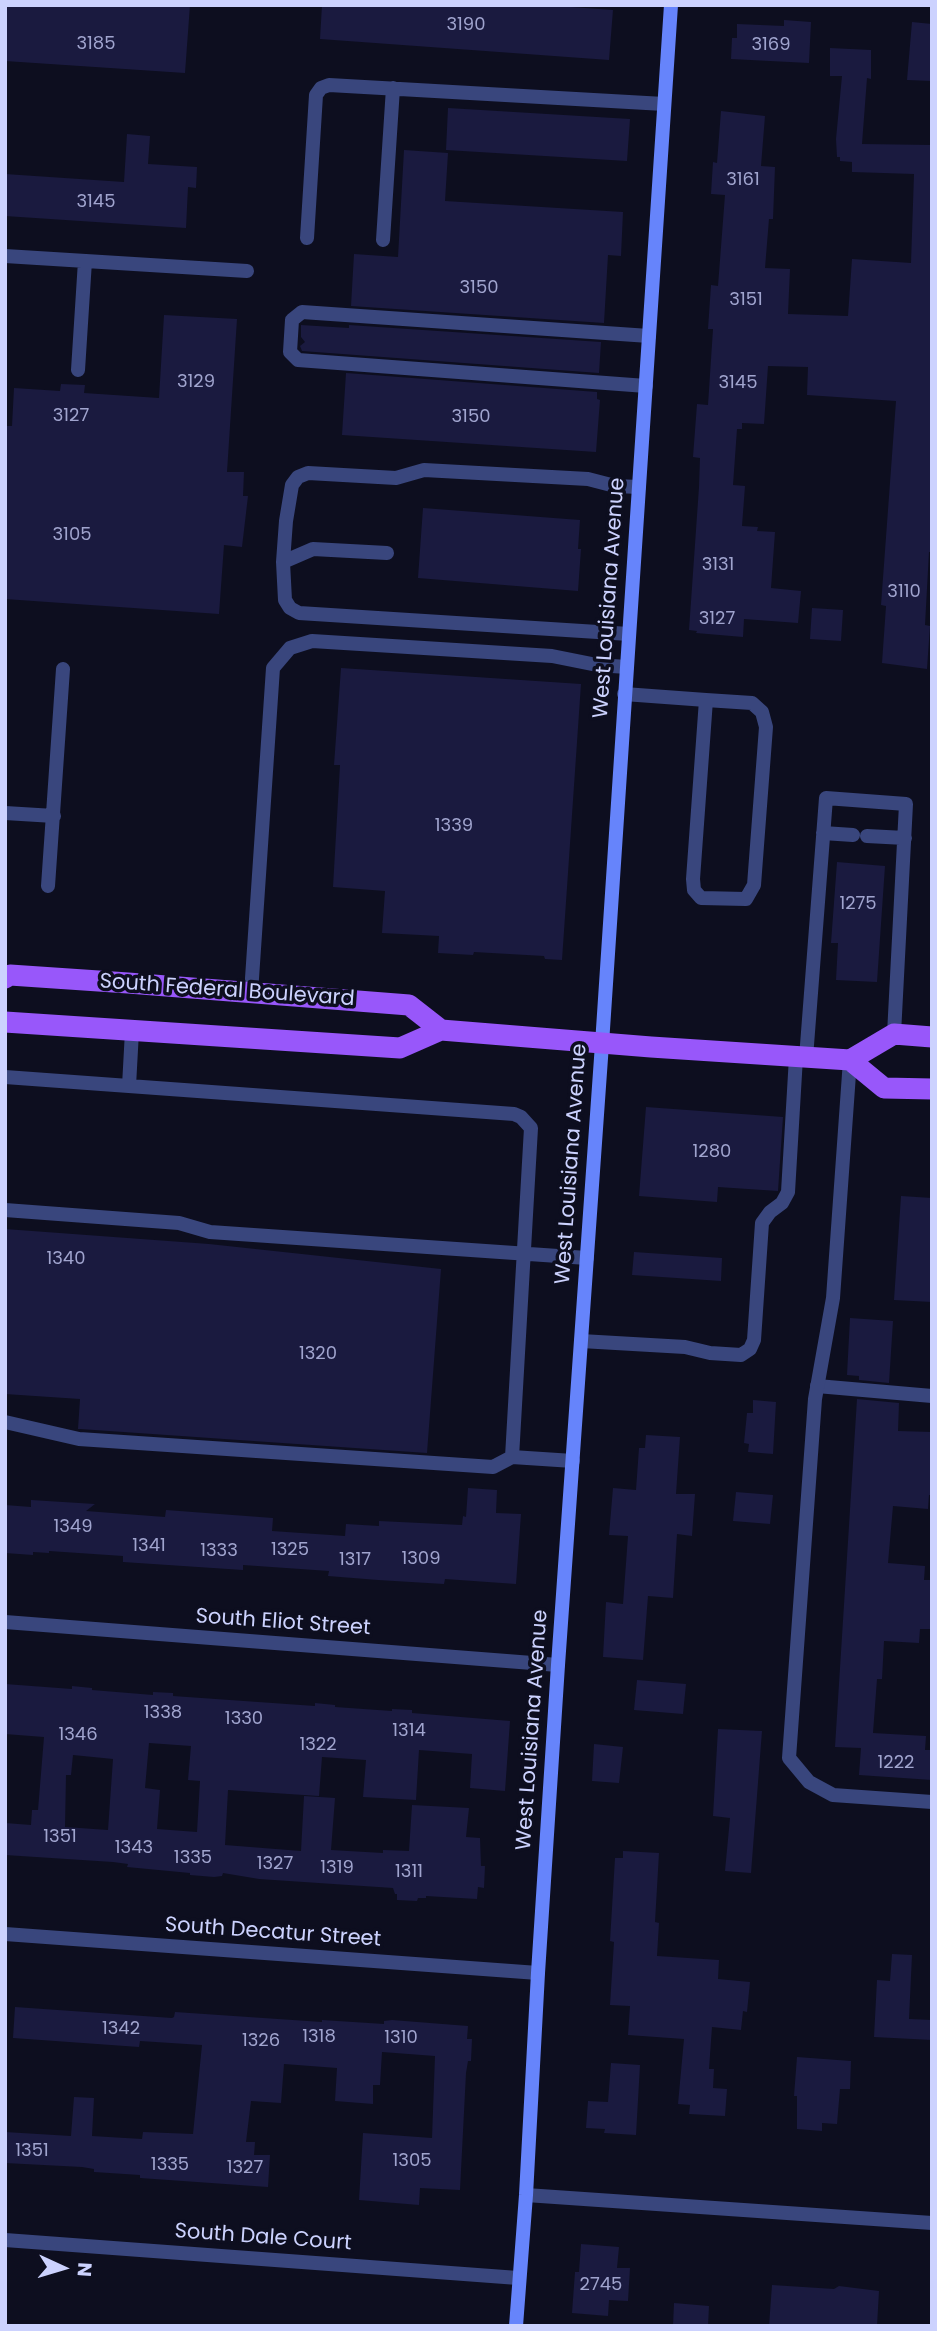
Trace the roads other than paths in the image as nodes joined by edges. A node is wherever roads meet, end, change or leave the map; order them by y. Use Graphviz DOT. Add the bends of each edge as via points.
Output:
graph roads {
  1 [pos="671,5"];
  2 [pos="393,88"];
  3 [pos="664,104"];
  4 [pos="307,238"];
  5 [pos="383,240"];
  6 [pos="5,256"];
  7 [pos="85,261"];
  8 [pos="247,271"];
  9 [pos="649,336"];
  10 [pos="78,370"];
  11 [pos="646,386"];
  12 [pos="639,486"];
  13 [pos="387,553"];
  14 [pos="283,562"];
  15 [pos="629,634"];
  16 [pos="627,667"];
  17 [pos="63,669"];
  18 [pos="625,694"];
  19 [pos="706,699"];
  20 [pos="5,813"];
  21 [pos="54,816"];
  22 [pos="823,832"];
  23 [pos="905,838"];
  24 [pos="48,886"];
  25 [pos="5,978"];
  26 [pos="251,993"];
  27 [pos="5,1022"];
  28 [pos="441,1030"];
  29 [pos="132,1031"];
  30 [pos="894,1034"];
  31 [pos="932,1037"];
  32 [pos="602,1044"];
  33 [pos="801,1058"];
  34 [pos="850,1060"];
  35 [pos="5,1077"];
  36 [pos="129,1086"];
  37 [pos="932,1089"];
  38 [pos="5,1210"];
  39 [pos="523,1254"];
  40 [pos="587,1258"];
  41 [pos="581,1341"];
  42 [pos="817,1386"];
  43 [pos="932,1396"];
  44 [pos="5,1422"];
  45 [pos="512,1457"];
  46 [pos="573,1461"];
  47 [pos="5,1622"];
  48 [pos="558,1665"];
  49 [pos="932,1802"];
  50 [pos="5,1934"];
  51 [pos="538,1973"];
  52 [pos="526,2195"];
  53 [pos="932,2223"];
  54 [pos="5,2240"];
  55 [pos="518,2278"];
  56 [pos="516,2326"];
  1 -- 3 [label="street, West Louisiana Avenue"];
  2 -- 3 [label="street"];
  2 -- 4 [label="street" via="329,85 316,95"];
  2 -- 5 [label="street"];
  3 -- 9 [label="street, West Louisiana Avenue"];
  6 -- 7 [label="street"];
  7 -- 8 [label="street"];
  7 -- 10 [label="street"];
  9 -- 11 [label="street, West Louisiana Avenue"];
  9 -- 11 [label="street" via="302,312 292,320 290,352 298,360"];
  11 -- 12 [label="street, West Louisiana Avenue"];
  12 -- 14 [label="street" via="424,470 397,478 308,473 292,485"];
  12 -- 15 [label="street, West Louisiana Avenue"];
  13 -- 14 [label="street" via="313,549"];
  14 -- 15 [label="street" via="285,600 299,613"];
  15 -- 16 [label="street, West Louisiana Avenue"];
  16 -- 18 [label="street, West Louisiana Avenue"];
  16 -- 26 [label="street" via="552,656 312,641 290,648 273,668"];
  17 -- 21 [label="street"];
  18 -- 19 [label="street"];
  18 -- 32 [label="street, West Louisiana Avenue"];
  19 -- 19 [label="street" via="694,890 701,898 746,899 754,885 766,727 762,712 752,703"];
  20 -- 21 [label="street"];
  21 -- 24 [label="street"];
  22 -- 23 [label="street"];
  22 -- 23 [label="street" via="826,798 906,804"];
  22 -- 33 [label="street"];
  23 -- 30 [label="street"];
  25 -- 26 [label="main road, South Federal Boulevard"];
  26 -- 28 [label="main road, South Federal Boulevard" via="409,1005"];
  27 -- 29 [label="main road"];
  28 -- 29 [label="main road" via="400,1048"];
  28 -- 32 [label="main road"];
  29 -- 36 [label="street"];
  30 -- 31 [label="main road"];
  30 -- 34 [label="main road"];
  32 -- 33 [label="main road"];
  32 -- 40 [label="street, West Louisiana Avenue"];
  33 -- 34 [label="main road"];
  33 -- 41 [label="street" via="788,1192 762,1223 750,1349 741,1355"];
  34 -- 37 [label="main road" via="884,1088"];
  34 -- 42 [label="street" via="833,1298"];
  35 -- 36 [label="street"];
  36 -- 39 [label="street" via="514,1114 531,1128"];
  38 -- 39 [label="street" via="179,1223 210,1232"];
  39 -- 40 [label="street"];
  39 -- 45 [label="street"];
  40 -- 41 [label="street, West Louisiana Avenue"];
  41 -- 46 [label="street, West Louisiana Avenue"];
  42 -- 43 [label="street"];
  42 -- 49 [label="street" via="789,1758 809,1782 834,1795"];
  44 -- 45 [label="street" via="79,1439 493,1467"];
  45 -- 46 [label="street"];
  46 -- 48 [label="street, West Louisiana Avenue"];
  47 -- 48 [label="street, South Eliot Street"];
  48 -- 51 [label="street, West Louisiana Avenue"];
  50 -- 51 [label="street, South Decatur Street"];
  51 -- 52 [label="street, West Louisiana Avenue"];
  52 -- 53 [label="street"];
  52 -- 55 [label="street, West Louisiana Avenue"];
  54 -- 55 [label="street, South Dale Court"];
  55 -- 56 [label="street, West Louisiana Avenue"];
}
